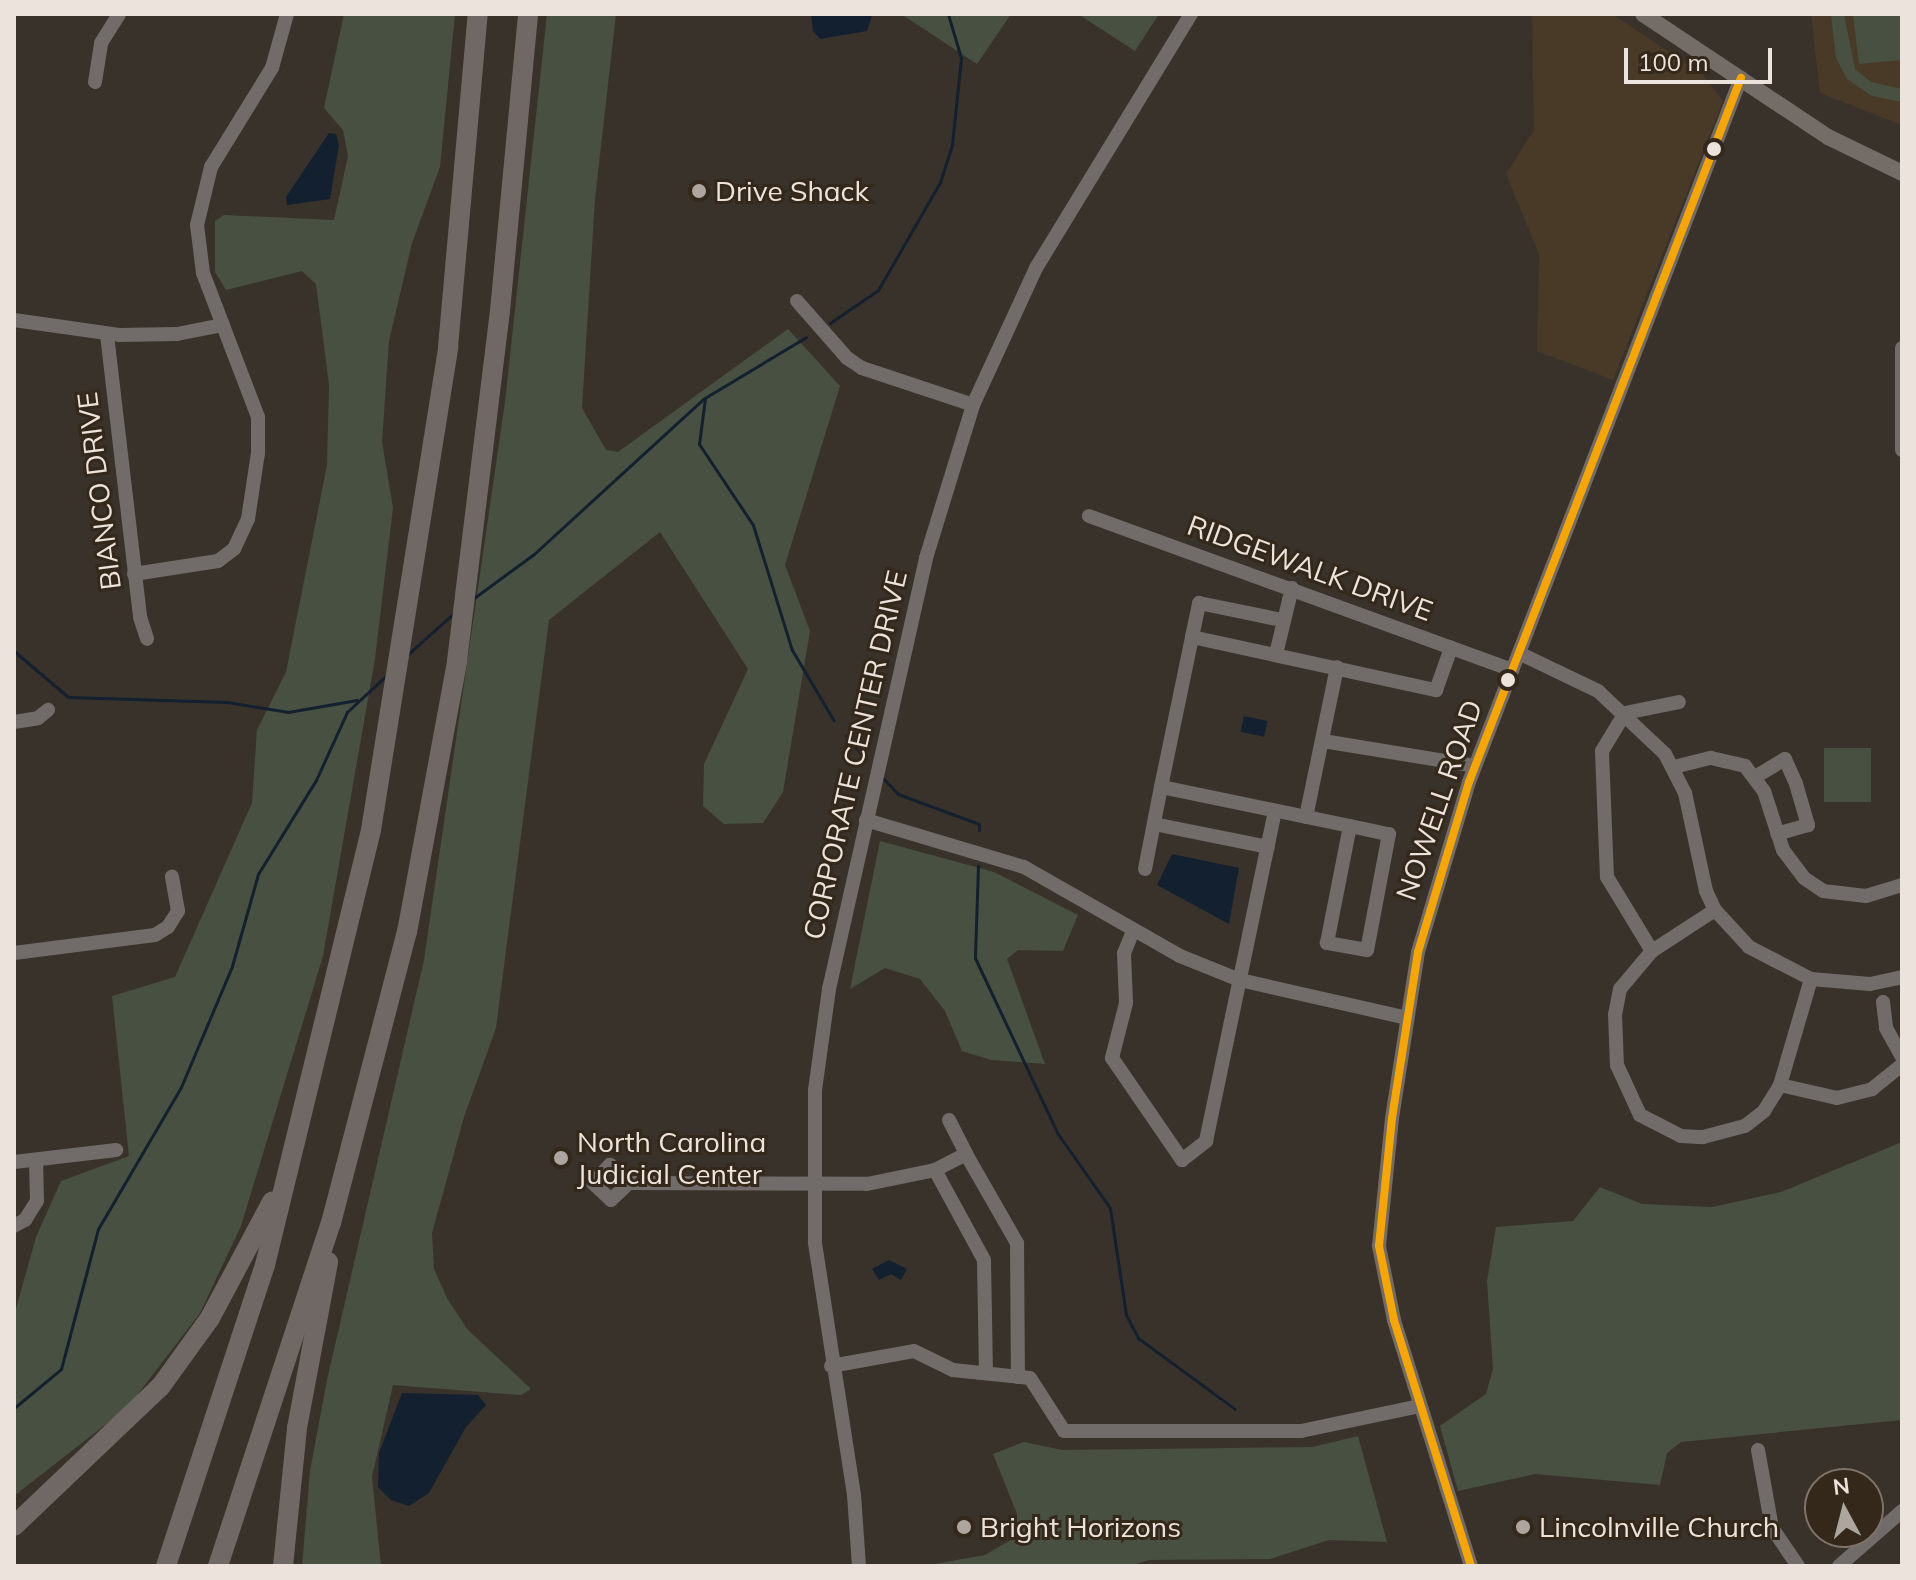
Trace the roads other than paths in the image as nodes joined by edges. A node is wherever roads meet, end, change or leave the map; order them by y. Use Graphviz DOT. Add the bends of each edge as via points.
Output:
graph roads {
  1 [pos="119,14"];
  2 [pos="287,14"];
  3 [pos="478,14"];
  4 [pos="528,14"];
  5 [pos="1191,14"];
  6 [pos="1643,14"];
  7 [pos="1741,78"];
  8 [pos="95,82"];
  9 [pos="1902,173"];
  10 [pos="797,301"];
  11 [pos="14,320"];
  12 [pos="223,325"];
  13 [pos="107,335"];
  14 [pos="1902,348"];
  15 [pos="973,405"];
  16 [pos="1902,450"];
  17 [pos="1089,516"];
  18 [pos="134,574"];
  19 [pos="1292,588"];
  20 [pos="1282,620"];
  21 [pos="1192,637"];
  22 [pos="147,639"];
  23 [pos="1451,648"];
  24 [pos="1519,653"];
  25 [pos="1276,654"];
  26 [pos="1337,667"];
  27 [pos="1512,670"];
  28 [pos="1679,702"];
  29 [pos="48,710"];
  30 [pos="1625,713"];
  31 [pos="14,722"];
  32 [pos="1323,741"];
  33 [pos="1418,760"];
  34 [pos="1475,766"];
  35 [pos="1674,767"];
  36 [pos="1755,777"];
  37 [pos="1469,782"];
  38 [pos="1161,787"];
  39 [pos="1275,812"];
  40 [pos="1306,817"];
  41 [pos="866,820"];
  42 [pos="1154,824"];
  43 [pos="1350,826"];
  44 [pos="1777,834"];
  45 [pos="1268,847"];
  46 [pos="1145,869"];
  47 [pos="172,877"];
  48 [pos="1902,885"];
  49 [pos="1715,910"];
  50 [pos="1133,931"];
  51 [pos="1652,951"];
  52 [pos="14,953"];
  53 [pos="1902,977"];
  54 [pos="1811,979"];
  55 [pos="1240,980"];
  56 [pos="1883,1002"];
  57 [pos="1407,1018"];
  58 [pos="1902,1057"];
  59 [pos="1902,1065"];
  60 [pos="1780,1085"];
  61 [pos="949,1120"];
  62 [pos="116,1150"];
  63 [pos="966,1154"];
  64 [pos="36,1160"];
  65 [pos="14,1162"];
  66 [pos="288,1170"];
  67 [pos="935,1170"];
  68 [pos="812,1182"];
  69 [pos="629,1183"];
  70 [pos="331,1223"];
  71 [pos="14,1226"];
  72 [pos="831,1366"];
  73 [pos="986,1372"];
  74 [pos="1018,1377"];
  75 [pos="1420,1406"];
  76 [pos="1758,1450"];
  77 [pos="1902,1511"];
  78 [pos="14,1526"];
  79 [pos="166,1566"];
  80 [pos="218,1566"];
  81 [pos="283,1566"];
  82 [pos="859,1566"];
  83 [pos="1471,1566"];
  84 [pos="1798,1566"];
  85 [pos="1839,1566"];
  1 -- 8 [label="street" via="104,33"];
  2 -- 12 [label="street" via="272,68 211,167 199,212 200,258"];
  3 -- 66 [label="highway" via="448,347 413,576 371,830"];
  4 -- 70 [label="highway" via="500,311 457,661 407,932"];
  5 -- 15 [label="street, CORPORATE CENTER DRIVE" via="1036,268"];
  6 -- 7 [label="main road"];
  7 -- 9 [label="main road" via="1847,148"];
  7 -- 24 [label="street, NOWELL ROAD"];
  10 -- 15 [label="street" via="862,368"];
  11 -- 13 [label="street"];
  12 -- 13 [label="street" via="177,334"];
  12 -- 18 [label="street" via="252,395 259,428 245,529 218,561"];
  13 -- 18 [label="street, BIANCO DRIVE"];
  14 -- 16 [label="street"];
  15 -- 41 [label="street, CORPORATE CENTER DRIVE" via="926,558"];
  17 -- 19 [label="street, RIDGEWALK DRIVE"];
  18 -- 22 [label="street, BIANCO DRIVE"];
  19 -- 20 [label="street"];
  19 -- 23 [label="street, RIDGEWALK DRIVE"];
  20 -- 21 [label="street" via="1199,603"];
  20 -- 25 [label="street"];
  21 -- 25 [label="street"];
  21 -- 38 [label="street"];
  23 -- 26 [label="street" via="1436,690"];
  23 -- 27 [label="street, RIDGEWALK DRIVE"];
  24 -- 27 [label="street, NOWELL ROAD"];
  24 -- 30 [label="street" via="1567,672"];
  25 -- 26 [label="street"];
  26 -- 32 [label="street"];
  27 -- 34 [label="street, NOWELL ROAD"];
  28 -- 30 [label="street"];
  29 -- 31 [label="street"];
  30 -- 35 [label="street"];
  30 -- 51 [label="street" via="1602,751 1607,877"];
  32 -- 33 [label="street"];
  32 -- 40 [label="street"];
  33 -- 34 [label="street"];
  33 -- 37 [label="street"];
  34 -- 37 [label="street, NOWELL ROAD"];
  35 -- 36 [label="street" via="1732,759"];
  35 -- 49 [label="street" via="1685,793 1698,872"];
  36 -- 44 [label="street"];
  36 -- 44 [label="street" via="1785,759 1796,784 1808,825"];
  37 -- 57 [label="street, NOWELL ROAD" via="1428,910"];
  38 -- 39 [label="street"];
  38 -- 42 [label="street"];
  39 -- 40 [label="street"];
  39 -- 45 [label="street"];
  40 -- 43 [label="street"];
  41 -- 50 [label="street" via="1024,867"];
  41 -- 68 [label="street, CORPORATE CENTER DRIVE" via="823,1024"];
  42 -- 45 [label="street"];
  42 -- 46 [label="street"];
  43 -- 43 [label="street" via="1327,943 1367,950 1389,834"];
  44 -- 48 [label="street" via="1793,866 1823,891 1866,896"];
  45 -- 55 [label="street"];
  47 -- 52 [label="street" via="178,911 155,935"];
  49 -- 51 [label="street"];
  49 -- 54 [label="street" via="1766,961"];
  50 -- 55 [label="street"];
  50 -- 55 [label="street" via="1124,953 1126,1003 1112,1058 1182,1160 1206,1141"];
  51 -- 60 [label="street" via="1627,977 1615,1014 1619,1075 1640,1115 1681,1136 1723,1135 1764,1111"];
  53 -- 54 [label="street" via="1870,984"];
  54 -- 60 [label="street"];
  55 -- 57 [label="street"];
  56 -- 58 [label="street" via="1886,1028"];
  57 -- 75 [label="street, NOWELL ROAD" via="1379,1246 1387,1294"];
  59 -- 60 [label="street" via="1872,1089 1846,1097"];
  61 -- 63 [label="street"];
  62 -- 64 [label="street"];
  63 -- 67 [label="street"];
  63 -- 74 [label="street" via="1017,1243"];
  64 -- 65 [label="street"];
  64 -- 71 [label="street" via="37,1201 25,1220"];
  66 -- 78 [label="highway" via="231,1283 187,1353 130,1421"];
  66 -- 79 [label="highway" via="260,1280"];
  67 -- 68 [label="street" via="867,1184"];
  67 -- 73 [label="street" via="984,1260"];
  68 -- 69 [label="street"];
  68 -- 72 [label="street, CORPORATE CENTER DRIVE"];
  70 -- 80 [label="highway"];
  70 -- 81 [label="highway" via="326,1282 297,1428"];
  72 -- 73 [label="street" via="914,1351 953,1370"];
  72 -- 82 [label="street, CORPORATE CENTER DRIVE" via="854,1495"];
  73 -- 74 [label="street"];
  74 -- 75 [label="street" via="1030,1378 1041,1388 1055,1423 1064,1431 1301,1431"];
  75 -- 83 [label="street, NOWELL ROAD"];
  76 -- 84 [label="street" via="1772,1528"];
  77 -- 85 [label="street"];
}
